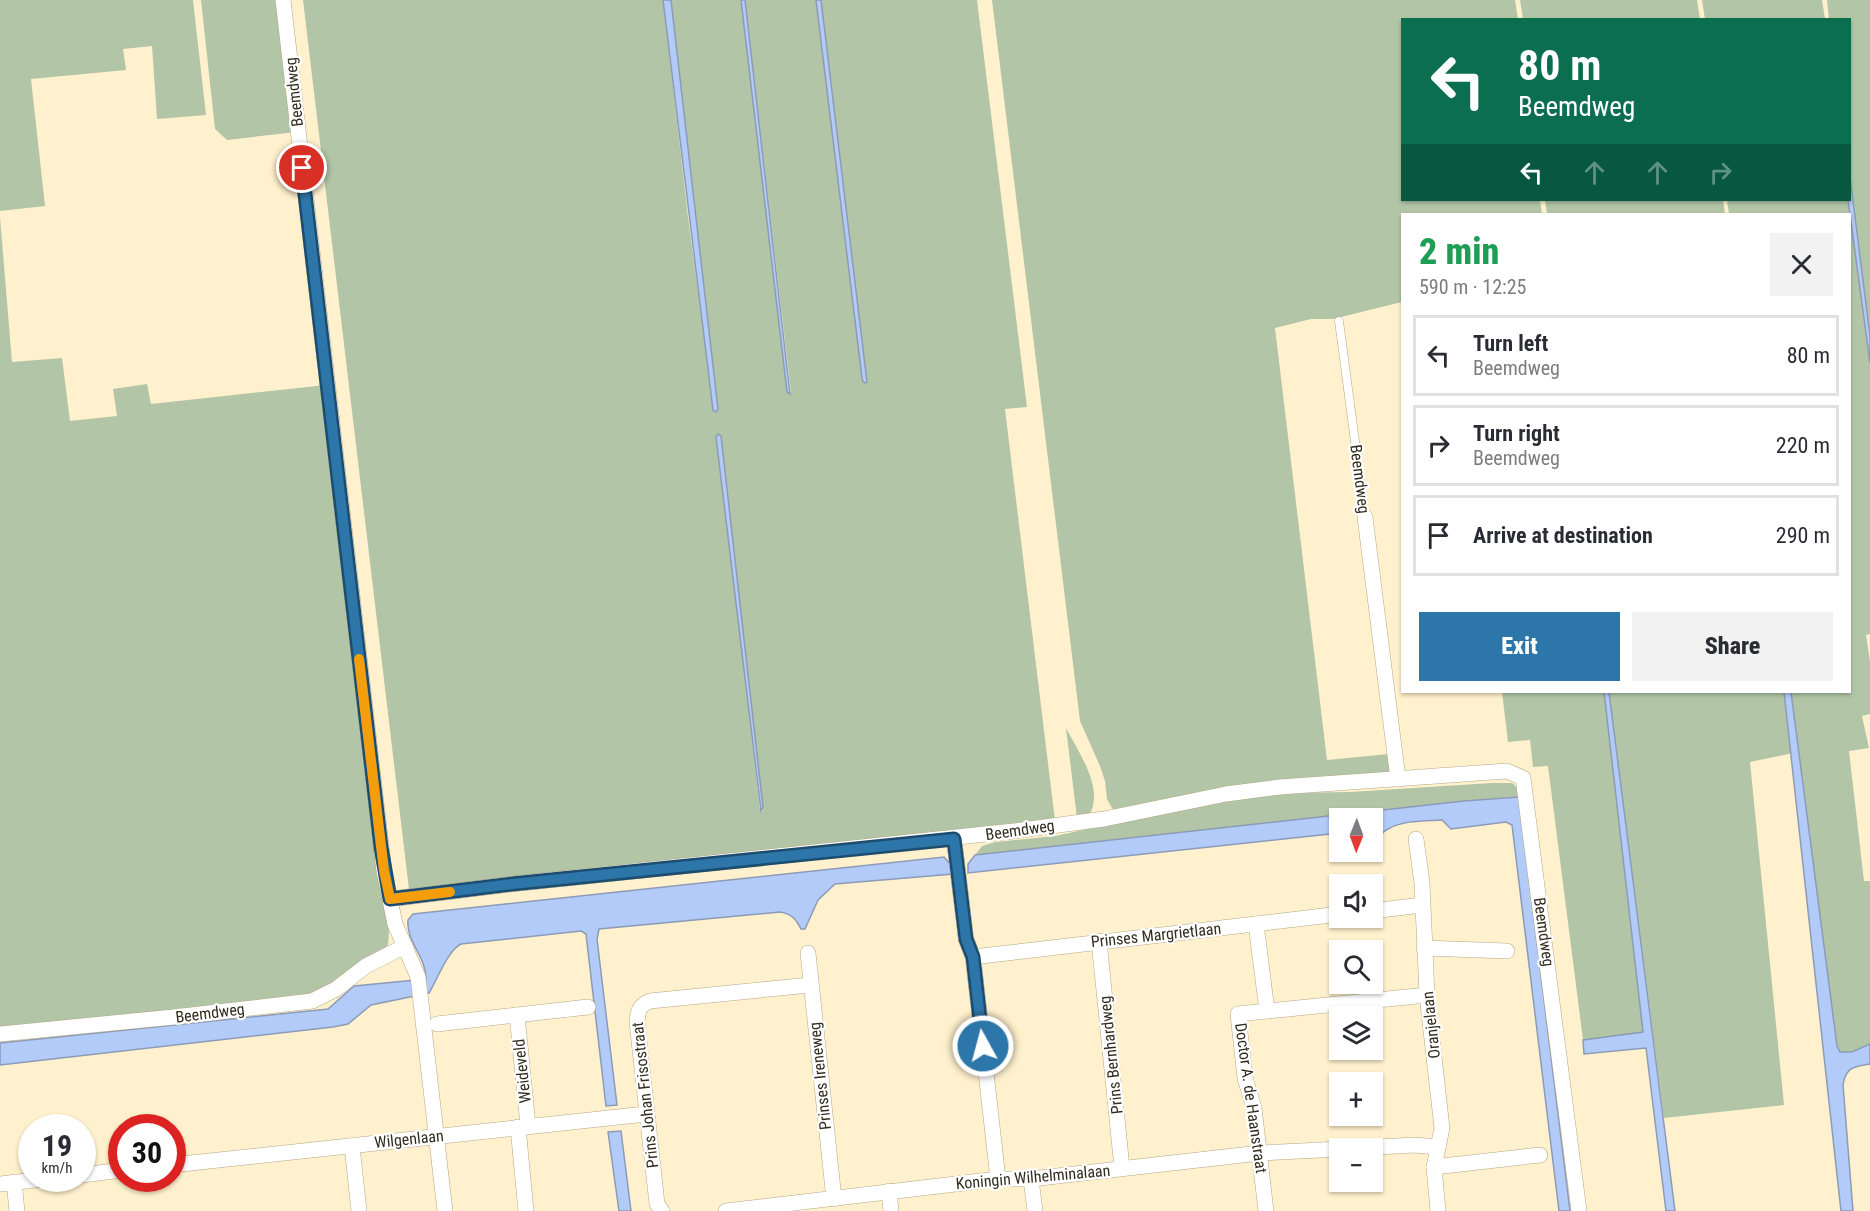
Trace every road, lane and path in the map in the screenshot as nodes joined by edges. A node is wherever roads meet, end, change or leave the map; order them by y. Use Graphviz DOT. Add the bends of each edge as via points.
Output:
graph roads {
  1 [pos="283,0"];
  2 [pos="1339,321"];
  3 [pos="1365,517"];
  4 [pos="1398,779"];
  5 [pos="954,839"];
  6 [pos="1416,839"];
  7 [pos="390,899"];
  8 [pos="1422,905"];
  9 [pos="1383,910"];
  10 [pos="1329,915"];
  11 [pos="1256,924"];
  12 [pos="1099,941"];
  13 [pos="405,946"];
  14 [pos="1424,948"];
  15 [pos="1507,951"];
  16 [pos="808,953"];
  17 [pos="973,957"];
  18 [pos="810,985"];
  19 [pos="1427,995"];
  20 [pos="588,1007"];
  21 [pos="1267,1011"];
  22 [pos="517,1015"];
  23 [pos="437,1024"];
  24 [pos="0,1034"];
  25 [pos="646,1114"];
  26 [pos="523,1127"];
  27 [pos="436,1136"];
  28 [pos="352,1146"];
  29 [pos="1383,1147"];
  30 [pos="1438,1147"];
  31 [pos="1329,1150"];
  32 [pos="1260,1153"];
  33 [pos="1540,1155"];
  34 [pos="186,1164"];
  35 [pos="1434,1167"];
  36 [pos="1122,1168"];
  37 [pos="998,1179"];
  38 [pos="1032,1179"];
  39 [pos="7,1183"];
  40 [pos="889,1191"];
  41 [pos="834,1199"];
  42 [pos="17,1211"];
  43 [pos="359,1211"];
  44 [pos="445,1211"];
  45 [pos="526,1211"];
  46 [pos="662,1211"];
  47 [pos="726,1211"];
  48 [pos="891,1211"];
  49 [pos="1035,1211"];
  50 [pos="1266,1211"];
  51 [pos="1438,1211"];
  52 [pos="1579,1211"];
  1 -- 7 [label="street, Beemdweg" via="382,859"];
  2 -- 3 [label="lane, Beemdweg"];
  3 -- 4 [label="street, Beemdweg"];
  4 -- 5 [label="street, Beemdweg" via="1226,794 1104,819"];
  4 -- 52 [label="street, Beemdweg" via="1507,771 1523,778"];
  5 -- 7 [label="street, Beemdweg"];
  5 -- 17 [label="street" via="966,939"];
  6 -- 8 [label="street, Oranjelaan"];
  7 -- 13 [label="street, Beemdweg"];
  8 -- 9 [label="street"];
  8 -- 14 [label="street, Oranjelaan"];
  10 -- 11 [label="street, Prinses Margrietlaan"];
  11 -- 12 [label="street, Prinses Margrietlaan"];
  11 -- 21 [label="street"];
  12 -- 17 [label="street, Prinses Margrietlaan"];
  12 -- 36 [label="street, Prins Bernhardweg"];
  13 -- 24 [label="street, Beemdweg" via="312,1000"];
  13 -- 27 [label="street, Beemdweg" via="418,977"];
  14 -- 15 [label="street"];
  14 -- 19 [label="street, Oranjelaan"];
  16 -- 18 [label="street, Prinses Ireneweg"];
  17 -- 37 [label="street"];
  18 -- 25 [label="street, Prins Johan Frisostraat" via="650,1001 642,1005 637,1022"];
  18 -- 41 [label="street, Prinses Ireneweg"];
  19 -- 21 [label="street"];
  19 -- 30 [label="street, Oranjelaan" via="1442,1128"];
  20 -- 22 [label="street, Weideveld"];
  21 -- 32 [label="street, Doctor A. de Haanstraat" via="1239,1014 1245,1078"];
  22 -- 23 [label="street, Weideveld"];
  22 -- 26 [label="street, Weideveld"];
  25 -- 26 [label="street, Wilgenlaan"];
  25 -- 46 [label="street, Prins Johan Frisostraat" via="657,1204"];
  26 -- 27 [label="street, Wilgenlaan"];
  26 -- 45 [label="street, Weideveld"];
  27 -- 28 [label="street, Wilgenlaan"];
  27 -- 44 [label="street, Beemdweg"];
  28 -- 34 [label="street, Wilgenlaan"];
  28 -- 43 [label="street"];
  29 -- 30 [label="street, Koningin Wilhelminalaan"];
  30 -- 35 [label="street, Oranjelaan"];
  31 -- 32 [label="street, Koningin Wilhelminalaan"];
  32 -- 36 [label="street, Koningin Wilhelminalaan"];
  32 -- 50 [label="street, Doctor A. de Haanstraat"];
  33 -- 35 [label="street"];
  35 -- 51 [label="street, Oranjelaan"];
  36 -- 38 [label="street, Koningin Wilhelminalaan"];
  37 -- 38 [label="street, Koningin Wilhelminalaan"];
  37 -- 40 [label="street, Koningin Wilhelminalaan"];
  38 -- 49 [label="street"];
  39 -- 42 [label="street"];
  40 -- 41 [label="street, Koningin Wilhelminalaan"];
  40 -- 48 [label="street"];
  41 -- 47 [label="street, Koningin Wilhelminalaan"];
}
